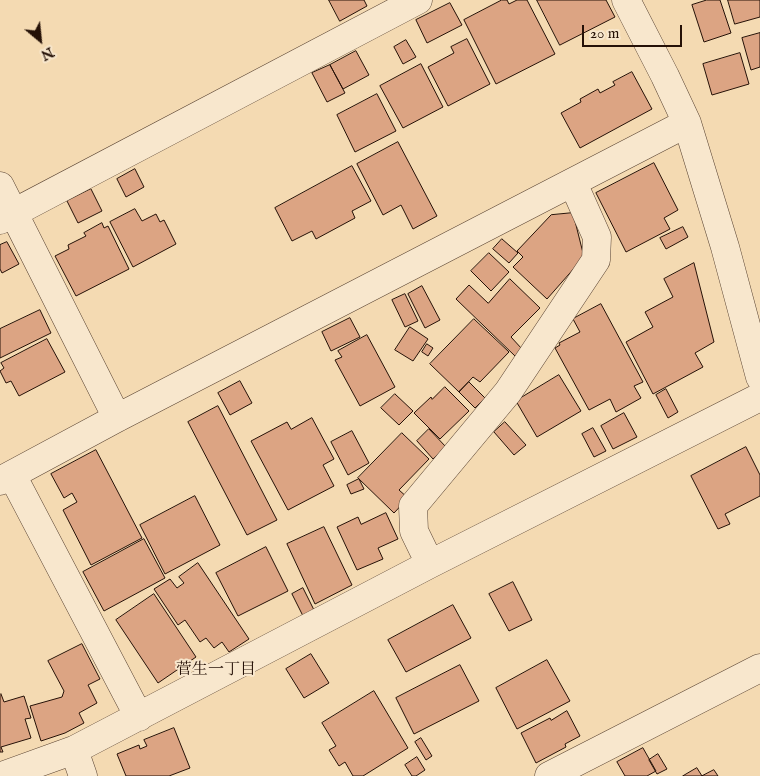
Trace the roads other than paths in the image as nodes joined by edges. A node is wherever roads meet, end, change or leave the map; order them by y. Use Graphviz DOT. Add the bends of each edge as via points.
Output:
graph roads {
  1 [pos="418,0"];
  2 [pos="626,0"];
  3 [pos="687,123"];
  4 [pos="572,183"];
  5 [pos="0,186"];
  6 [pos="7,216"];
  7 [pos="760,377"];
  8 [pos="760,396"];
  9 [pos="117,418"];
  10 [pos="6,478"];
  11 [pos="430,564"];
  12 [pos="760,668"];
  13 [pos="139,717"];
  14 [pos="74,750"];
  15 [pos="2,776"];
  16 [pos="83,776"];
  17 [pos="549,776"];
  1 -- 6 [label="street"];
  2 -- 3 [label="street"];
  3 -- 4 [label="street"];
  3 -- 7 [label="street"];
  4 -- 9 [label="street"];
  4 -- 11 [label="street" via="598,237 596,260 508,392 413,506 414,531"];
  5 -- 6 [label="street"];
  6 -- 9 [label="street"];
  8 -- 11 [label="street"];
  9 -- 10 [label="street"];
  10 -- 13 [label="street"];
  11 -- 13 [label="street"];
  12 -- 17 [label="street"];
  13 -- 14 [label="street"];
  14 -- 15 [label="street"];
  14 -- 16 [label="street"];
}
